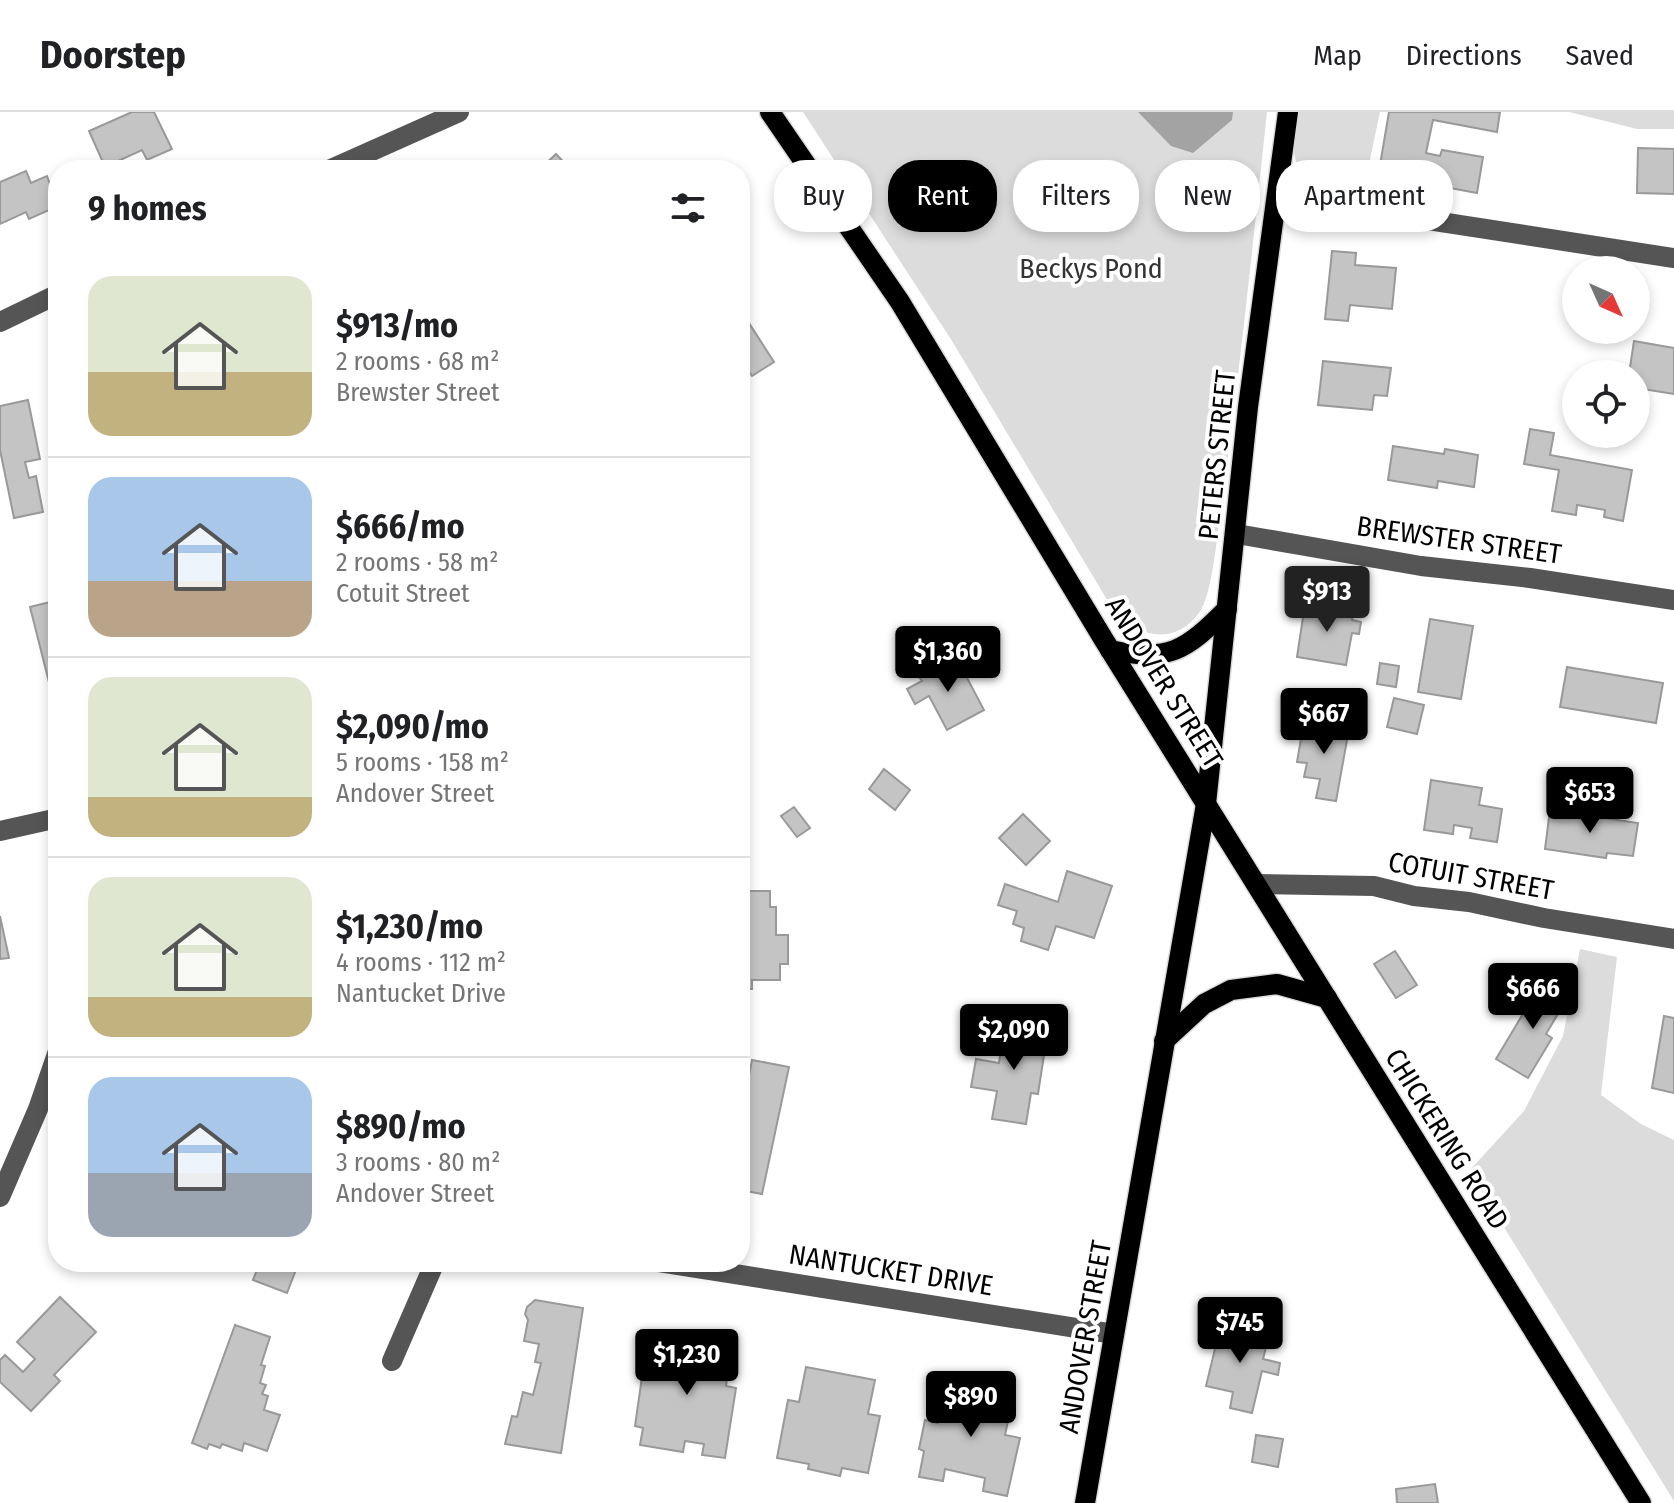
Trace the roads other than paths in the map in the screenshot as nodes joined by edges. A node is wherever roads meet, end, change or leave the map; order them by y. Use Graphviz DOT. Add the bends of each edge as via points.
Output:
graph roads {
  1 [pos="459,112"];
  2 [pos="770,112"];
  3 [pos="1288,112"];
  4 [pos="351,160"];
  5 [pos="1282,160"];
  6 [pos="1276,211"];
  7 [pos="1453,224"];
  8 [pos="1674,258"];
  9 [pos="48,299"];
  10 [pos="0,322"];
  11 [pos="1237,534"];
  12 [pos="1674,600"];
  13 [pos="1227,609"];
  14 [pos="1110,650"];
  15 [pos="1206,804"];
  16 [pos="48,820"];
  17 [pos="0,831"];
  18 [pos="1256,884"];
  19 [pos="1674,939"];
  20 [pos="1327,998"];
  21 [pos="1164,1041"];
  22 [pos="48,1080"];
  23 [pos="0,1197"];
  24 [pos="431,1272"];
  25 [pos="722,1272"];
  26 [pos="1114,1334"];
  27 [pos="392,1361"];
  28 [pos="1085,1503"];
  29 [pos="1641,1503"];
  1 -- 4 [label="street"];
  2 -- 14 [label="main road, ANDOVER STREET" via="900,302"];
  3 -- 5 [label="main road, PETERS STREET"];
  6 -- 11 [label="main road, PETERS STREET" via="1248,407"];
  7 -- 8 [label="street"];
  9 -- 10 [label="street"];
  11 -- 12 [label="street, BREWSTER STREET" via="1421,566"];
  11 -- 13 [label="main road, PETERS STREET"];
  13 -- 14 [label="main road" via="1176,651 1143,656"];
  13 -- 15 [label="main road, PETERS STREET"];
  14 -- 15 [label="main road, ANDOVER STREET"];
  15 -- 18 [label="main road, CHICKERING ROAD"];
  15 -- 21 [label="main road, ANDOVER STREET"];
  16 -- 17 [label="street"];
  18 -- 19 [label="street, COTUIT STREET" via="1374,886"];
  18 -- 20 [label="main road, CHICKERING ROAD"];
  20 -- 21 [label="main road" via="1277,984 1231,990 1204,1004"];
  20 -- 29 [label="main road, CHICKERING ROAD"];
  21 -- 26 [label="main road, ANDOVER STREET"];
  22 -- 23 [label="street"];
  24 -- 27 [label="street"];
  25 -- 26 [label="street, NANTUCKET DRIVE"];
  26 -- 28 [label="main road, ANDOVER STREET"];
}
